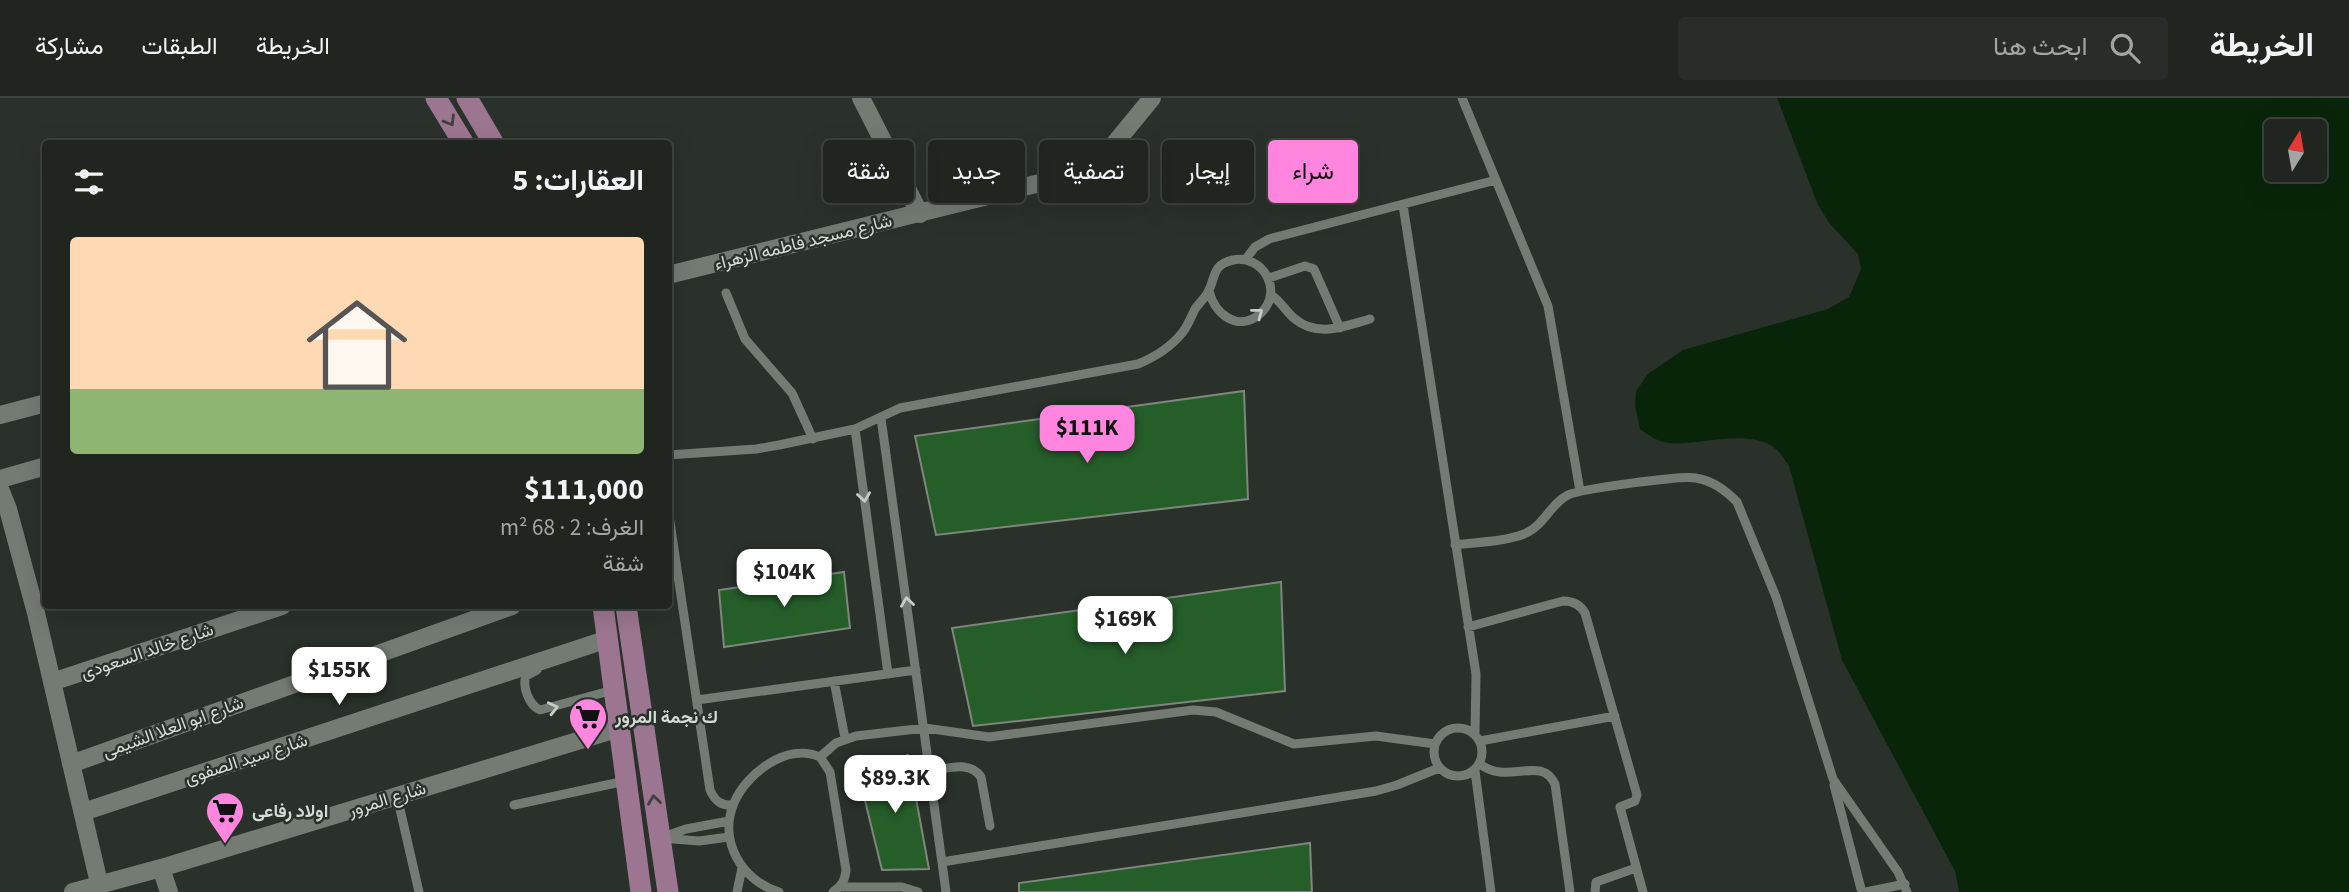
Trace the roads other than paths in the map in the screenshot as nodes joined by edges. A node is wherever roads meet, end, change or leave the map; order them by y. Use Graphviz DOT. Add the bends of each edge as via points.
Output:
graph roads {
  1 [pos="436,98"];
  2 [pos="467,98"];
  3 [pos="862,98"];
  4 [pos="1152,98"];
  5 [pos="1462,98"];
  6 [pos="462,140"];
  7 [pos="492,140"];
  8 [pos="1496,180"];
  9 [pos="1403,205"];
  10 [pos="920,214"];
  11 [pos="1245,260"];
  12 [pos="672,274"];
  13 [pos="1269,278"];
  14 [pos="1209,291"];
  15 [pos="726,293"];
  16 [pos="1271,295"];
  17 [pos="1370,319"];
  18 [pos="1340,328"];
  19 [pos="42,404"];
  20 [pos="0,415"];
  21 [pos="881,418"];
  22 [pos="855,429"];
  23 [pos="813,439"];
  24 [pos="672,455"];
  25 [pos="42,467"];
  26 [pos="0,479"];
  27 [pos="0,489"];
  28 [pos="1580,491"];
  29 [pos="672,535"];
  30 [pos="1455,545"];
  31 [pos="273,609"];
  32 [pos="504,609"];
  33 [pos="603,609"];
  34 [pos="626,609"];
  35 [pos="1468,627"];
  36 [pos="609,644"];
  37 [pos="916,670"];
  38 [pos="888,674"];
  39 [pos="834,681"];
  40 [pos="52,682"];
  41 [pos="615,690"];
  42 [pos="697,701"];
  43 [pos="1615,716"];
  44 [pos="620,728"];
  45 [pos="925,728"];
  46 [pos="845,738"];
  47 [pos="1478,738"];
  48 [pos="1435,744"];
  49 [pos="820,757"];
  50 [pos="71,764"];
  51 [pos="1477,767"];
  52 [pos="1439,768"];
  53 [pos="930,771"];
  54 [pos="1833,779"];
  55 [pos="626,780"];
  56 [pos="397,796"];
  57 [pos="733,805"];
  58 [pos="514,806"];
  59 [pos="83,812"];
  60 [pos="729,821"];
  61 [pos="989,826"];
  62 [pos="659,838"];
  63 [pos="729,838"];
  64 [pos="635,844"];
  65 [pos="942,862"];
  66 [pos="161,868"];
  67 [pos="1636,868"];
  68 [pos="742,869"];
  69 [pos="99,883"];
  70 [pos="1906,888"];
  71 [pos="840,890"];
  72 [pos="73,892"];
  73 [pos="169,892"];
  74 [pos="419,892"];
  75 [pos="641,892"];
  76 [pos="668,892"];
  77 [pos="737,892"];
  78 [pos="779,892"];
  79 [pos="918,892"];
  80 [pos="946,892"];
  81 [pos="1490,892"];
  82 [pos="1570,892"];
  83 [pos="1595,892"];
  84 [pos="1643,892"];
  85 [pos="1865,892"];
  1 -- 6 [label="main road, one-way"];
  2 -- 7 [label="main road"];
  3 -- 10 [label="street"];
  4 -- 10 [label="street, شارع مسجد فاطمه الزهراء" via="1091,167"];
  5 -- 8 [label="lane"];
  8 -- 9 [label="lane"];
  8 -- 28 [label="lane" via="1548,306"];
  9 -- 11 [label="lane" via="1269,239"];
  9 -- 30 [label="lane"];
  10 -- 12 [label="street, شارع مسجد فاطمه الزهراء"];
  11 -- 13 [label="lane" via="1255,263"];
  11 -- 14 [label="lane" via="1224,264 1216,271"];
  13 -- 16 [label="lane"];
  13 -- 18 [label="lane" via="1306,266 1314,269"];
  14 -- 16 [label="lane, one-way" via="1218,311 1238,321 1260,314"];
  14 -- 21 [label="lane" via="1183,332 1138,364 900,408"];
  15 -- 23 [label="lane" via="744,339 792,393"];
  16 -- 18 [label="lane" via="1302,324"];
  17 -- 18 [label="lane"];
  19 -- 20 [label="street"];
  21 -- 22 [label="lane"];
  37 -- 21 [label="lane, one-way"];
  22 -- 23 [label="lane"];
  22 -- 38 [label="lane, one-way"];
  23 -- 24 [label="lane" via="756,449"];
  25 -- 26 [label="street"];
  27 -- 40 [label="street"];
  28 -- 30 [label="lane" via="1562,499 1525,533"];
  28 -- 54 [label="lane" via="1692,477 1717,485 1737,502 1780,610"];
  29 -- 42 [label="lane"];
  30 -- 35 [label="lane"];
  31 -- 40 [label="street, شارع خالد السعودى"];
  32 -- 50 [label="street, شارع ابو العلا الشيمى"];
  33 -- 36 [label="main road"];
  62 -- 34 [label="main road, one-way"];
  35 -- 43 [label="lane" via="1563,601 1576,603 1586,613"];
  35 -- 47 [label="lane" via="1476,674"];
  36 -- 41 [label="main road"];
  36 -- 41 [label="lane, one-way" via="530,672 524,686 536,709 545,711"];
  36 -- 59 [label="street, شارع سيد الصفوى"];
  37 -- 38 [label="lane"];
  37 -- 45 [label="lane"];
  38 -- 39 [label="lane"];
  39 -- 42 [label="lane"];
  39 -- 46 [label="lane"];
  40 -- 50 [label="street"];
  41 -- 44 [label="main road"];
  42 -- 57 [label="lane" via="710,790 718,802"];
  43 -- 47 [label="lane"];
  43 -- 67 [label="lane" via="1637,795 1635,801 1620,807"];
  44 -- 55 [label="main road"];
  44 -- 56 [label="street, شارع المرور"];
  45 -- 46 [label="lane"];
  45 -- 48 [label="lane" via="989,737 1205,709 1294,744 1377,736"];
  45 -- 53 [label="lane"];
  46 -- 49 [label="lane"];
  47 -- 48 [label="lane" via="1469,730 1453,729"];
  47 -- 51 [label="lane" via="1483,757"];
  48 -- 52 [label="lane"];
  49 -- 57 [label="lane" via="804,752 767,765 741,790"];
  49 -- 71 [label="lane" via="830,772 846,870"];
  50 -- 59 [label="street"];
  51 -- 52 [label="lane" via="1468,775 1452,776"];
  51 -- 81 [label="lane"];
  51 -- 82 [label="lane" via="1502,774 1541,771 1552,778"];
  52 -- 65 [label="lane" via="1376,791"];
  53 -- 61 [label="lane" via="966,766 978,772"];
  53 -- 65 [label="lane"];
  54 -- 70 [label="lane"];
  54 -- 85 [label="lane"];
  55 -- 58 [label="lane"];
  55 -- 64 [label="main road"];
  56 -- 66 [label="street, شارع المرور"];
  56 -- 74 [label="lane"];
  57 -- 60 [label="lane"];
  59 -- 69 [label="street"];
  60 -- 62 [label="lane"];
  60 -- 63 [label="lane"];
  62 -- 63 [label="lane" via="686,842"];
  62 -- 64 [label="main road"];
  62 -- 76 [label="main road"];
  63 -- 68 [label="lane"];
  64 -- 75 [label="main road"];
  65 -- 80 [label="lane"];
  66 -- 69 [label="street, شارع المرور"];
  66 -- 73 [label="street"];
  67 -- 83 [label="lane" via="1597,882"];
  67 -- 84 [label="lane"];
  68 -- 77 [label="lane"];
  68 -- 78 [label="lane" via="759,884"];
  69 -- 72 [label="street, شارع المرور"];
  70 -- 85 [label="lane"];
  71 -- 79 [label="lane" via="902,887"];
}
